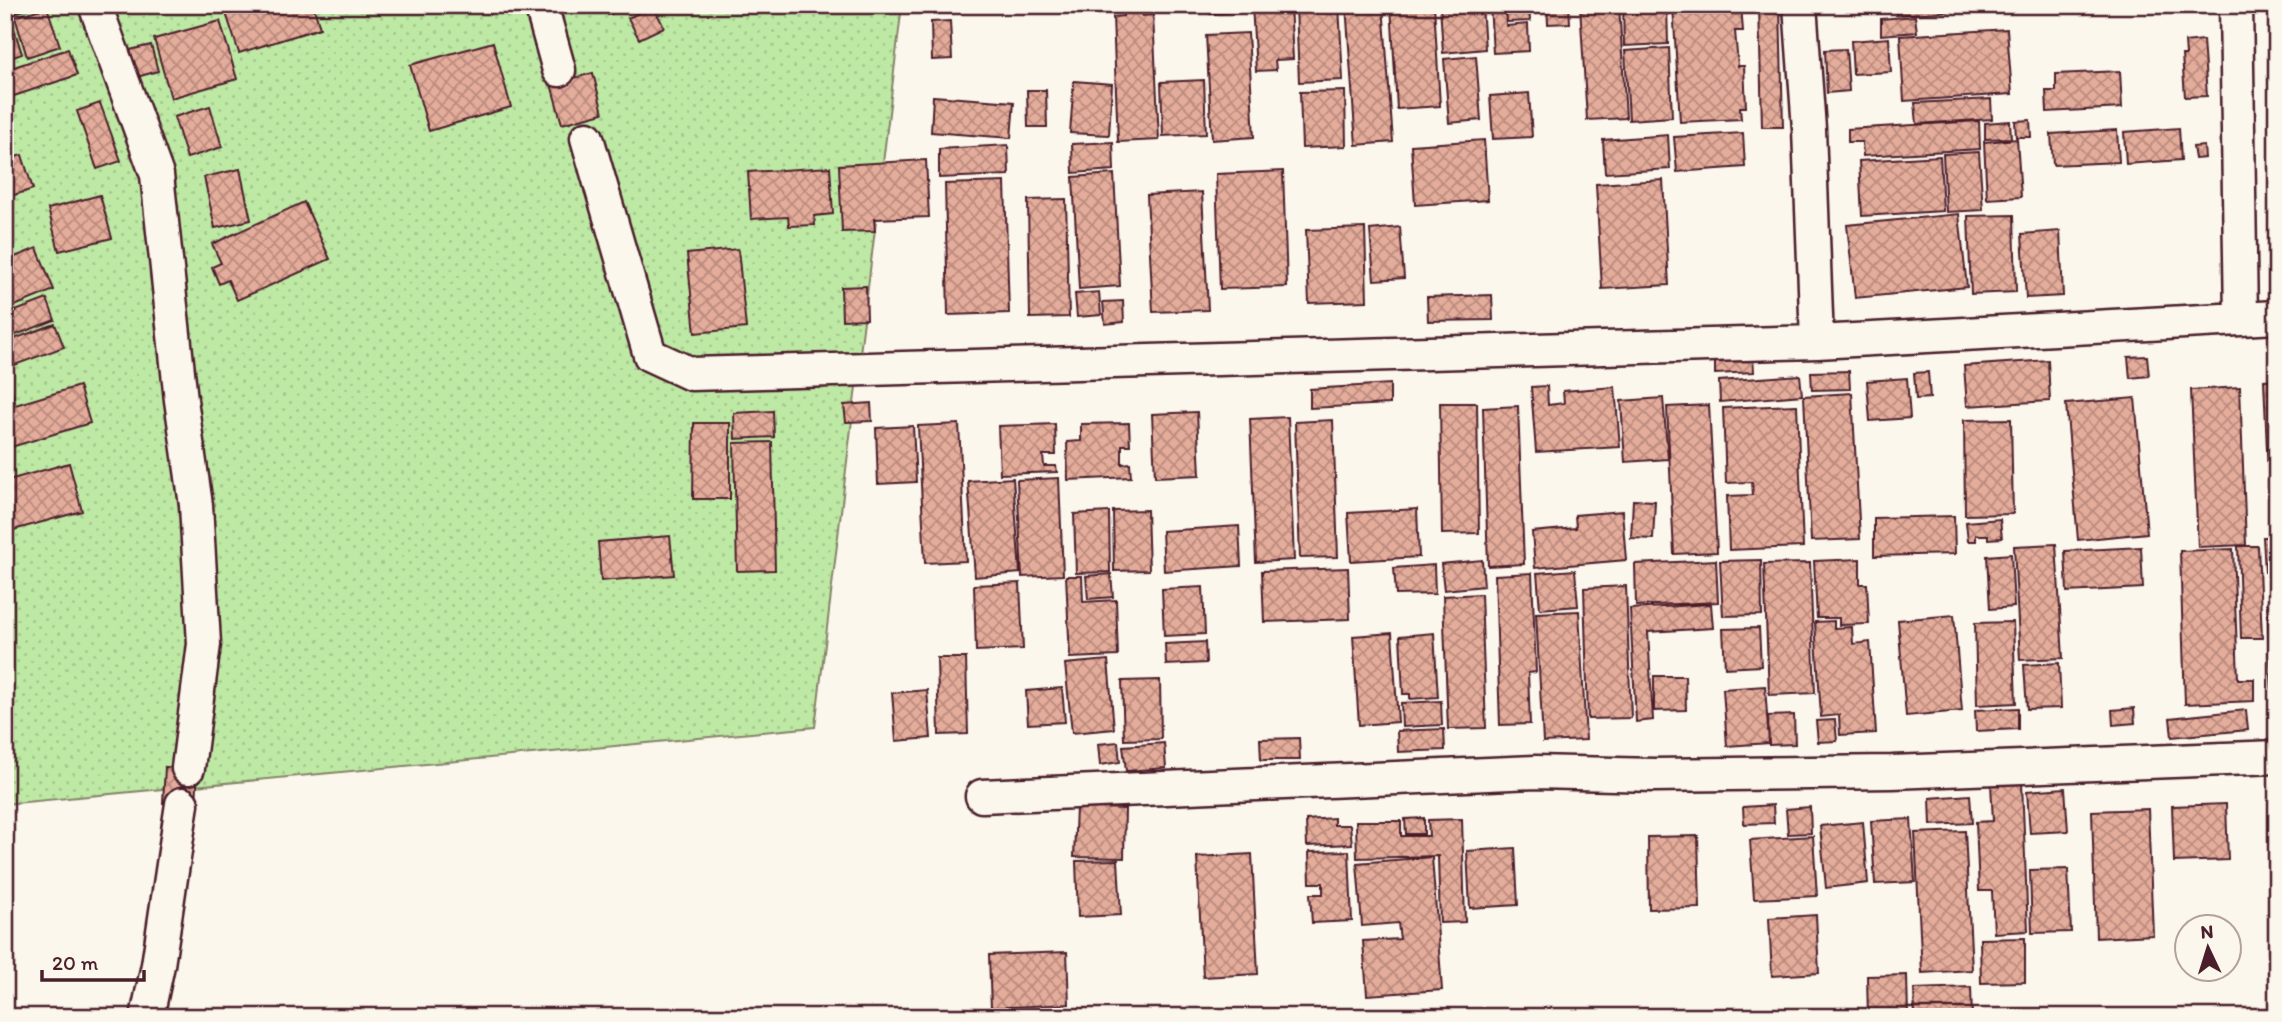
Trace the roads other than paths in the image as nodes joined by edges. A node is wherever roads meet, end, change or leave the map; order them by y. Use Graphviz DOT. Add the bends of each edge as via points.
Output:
graph roads {
  1 [pos="95,5"];
  2 [pos="541,5"];
  3 [pos="1800,5"];
  4 [pos="2236,5"];
  5 [pos="559,71"];
  6 [pos="586,138"];
  7 [pos="2277,317"];
  8 [pos="2241,318"];
  9 [pos="1817,342"];
  10 [pos="2277,757"];
  11 [pos="188,768"];
  12 [pos="982,796"];
  13 [pos="182,804"];
  14 [pos="147,1017"];
  1 -- 11 [label="street" via="157,175 196,505 204,644"];
  2 -- 5 [label="street"];
  3 -- 9 [label="street"];
  4 -- 8 [label="street"];
  6 -- 9 [label="street" via="650,355 691,374"];
  7 -- 8 [label="street"];
  8 -- 9 [label="street"];
  10 -- 12 [label="street" via="1892,772 1535,772"];
  13 -- 14 [label="street"];
}
